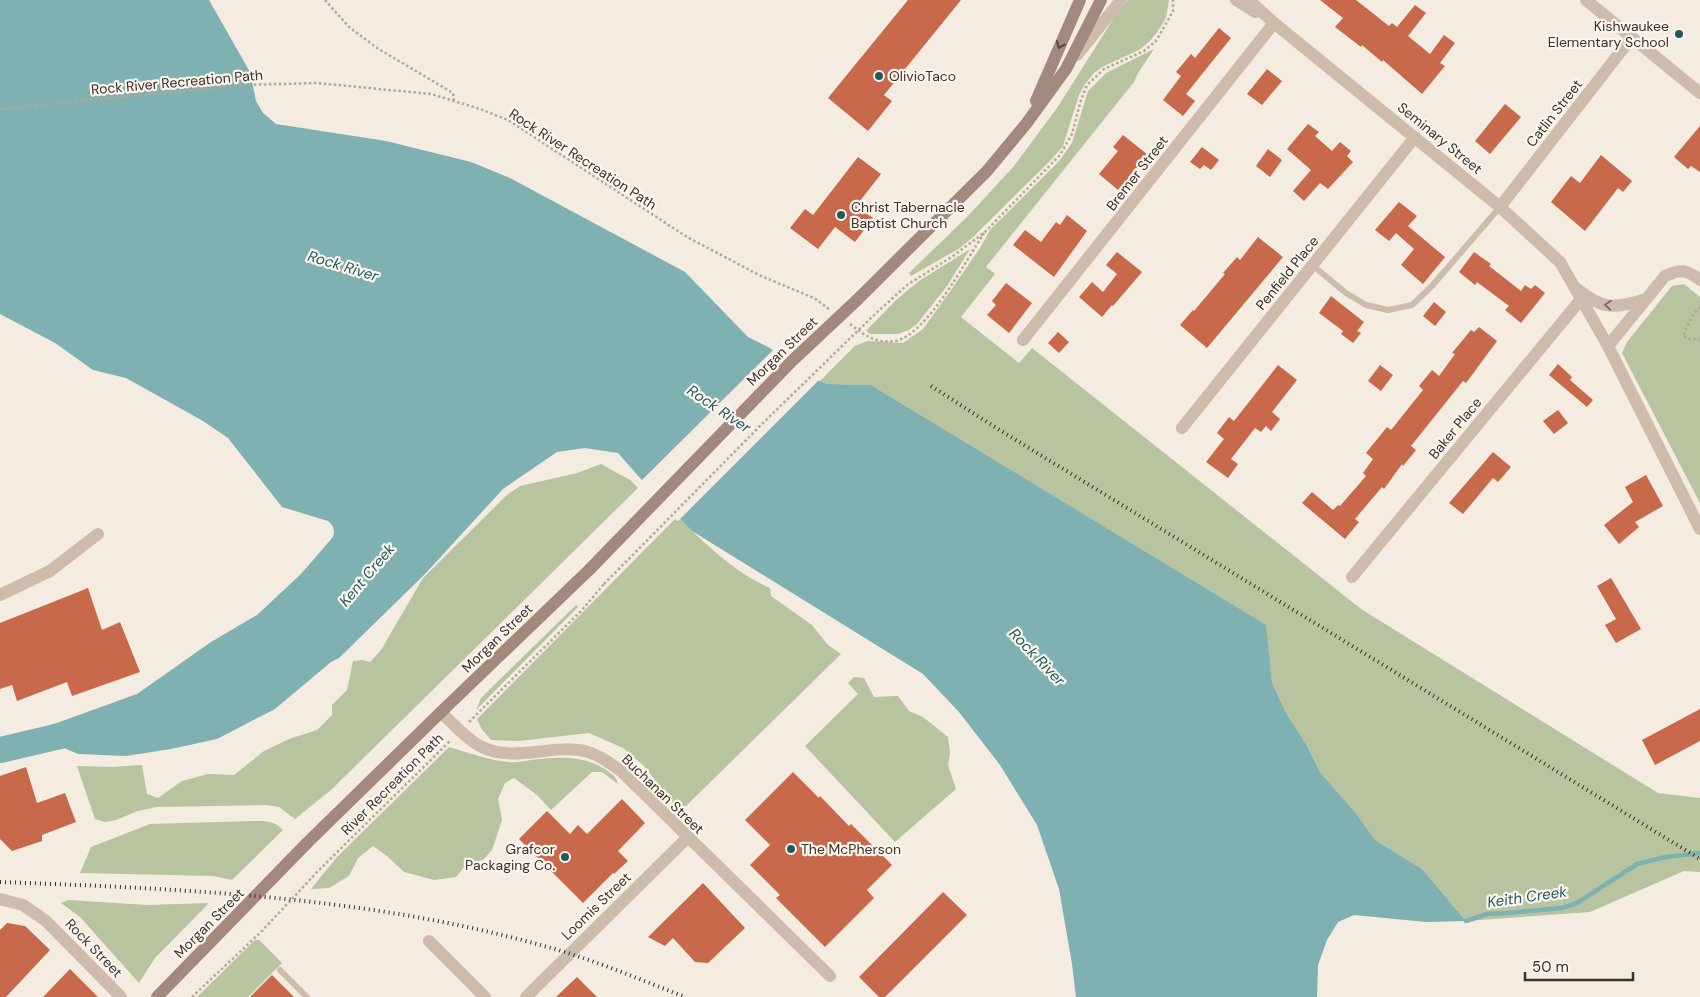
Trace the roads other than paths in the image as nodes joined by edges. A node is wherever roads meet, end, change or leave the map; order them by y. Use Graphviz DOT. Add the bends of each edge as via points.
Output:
graph roads {
  1 [pos="1080,0"];
  2 [pos="1100,0"];
  3 [pos="1121,0"];
  4 [pos="1236,0"];
  5 [pos="1249,0"];
  6 [pos="1586,0"];
  7 [pos="1274,24"];
  8 [pos="1632,37"];
  9 [pos="1066,69"];
  10 [pos="1700,93"];
  11 [pos="1026,124"];
  12 [pos="1415,137"];
  13 [pos="1500,207"];
  14 [pos="1312,265"];
  15 [pos="1700,280"];
  16 [pos="1578,292"];
  17 [pos="1646,300"];
  18 [pos="1023,340"];
  19 [pos="1608,346"];
  20 [pos="1182,428"];
  21 [pos="1700,529"];
  22 [pos="98,534"];
  23 [pos="1352,577"];
  24 [pos="0,595"];
  25 [pos="441,712"];
  26 [pos="687,838"];
  27 [pos="0,899"];
  28 [pos="429,941"];
  29 [pos="280,970"];
  30 [pos="830,976"];
  31 [pos="121,997"];
  32 [pos="157,997"];
  33 [pos="307,997"];
  34 [pos="485,997"];
  35 [pos="526,997"];
  1 -- 11 [label="main road, one-way"];
  2 -- 9 [label="main road"];
  3 -- 9 [label="street"];
  4 -- 7 [label="street, Seminary Street"];
  5 -- 7 [label="street, Seminary Street"];
  6 -- 8 [label="street"];
  7 -- 12 [label="street, Seminary Street"];
  7 -- 18 [label="street, Bremer Street"];
  8 -- 10 [label="street"];
  8 -- 13 [label="street, Catlin Street"];
  9 -- 11 [label="main road"];
  11 -- 25 [label="main road, Morgan Street, bridge" via="987,171 792,361 590,569"];
  12 -- 13 [label="street, Seminary Street"];
  12 -- 14 [label="street, Penfield Place"];
  13 -- 14 [label="lane" via="1431,287 1412,304 1388,310 1366,305"];
  13 -- 16 [label="street, Seminary Street" via="1560,262"];
  14 -- 20 [label="street, Penfield Place"];
  15 -- 17 [label="street" via="1692,273 1677,270 1665,276"];
  17 -- 16 [label="street, Seminary Street, one-way" via="1615,306 1599,304"];
  16 -- 19 [label="street, Seminary Street"];
  16 -- 23 [label="street, Baker Place"];
  17 -- 19 [label="street"];
  19 -- 21 [label="street, Seminary Street"];
  22 -- 24 [label="street" via="50,571"];
  25 -- 26 [label="street, Buchanan Street" via="479,746 508,754 559,748 590,752 604,759 621,771"];
  25 -- 32 [label="main road, Morgan Street"];
  26 -- 30 [label="street, Buchanan Street"];
  26 -- 35 [label="street, Loomis Street"];
  27 -- 31 [label="street, Rock Street" via="23,905 46,921"];
  28 -- 34 [label="street"];
  29 -- 33 [label="lane"];
}
